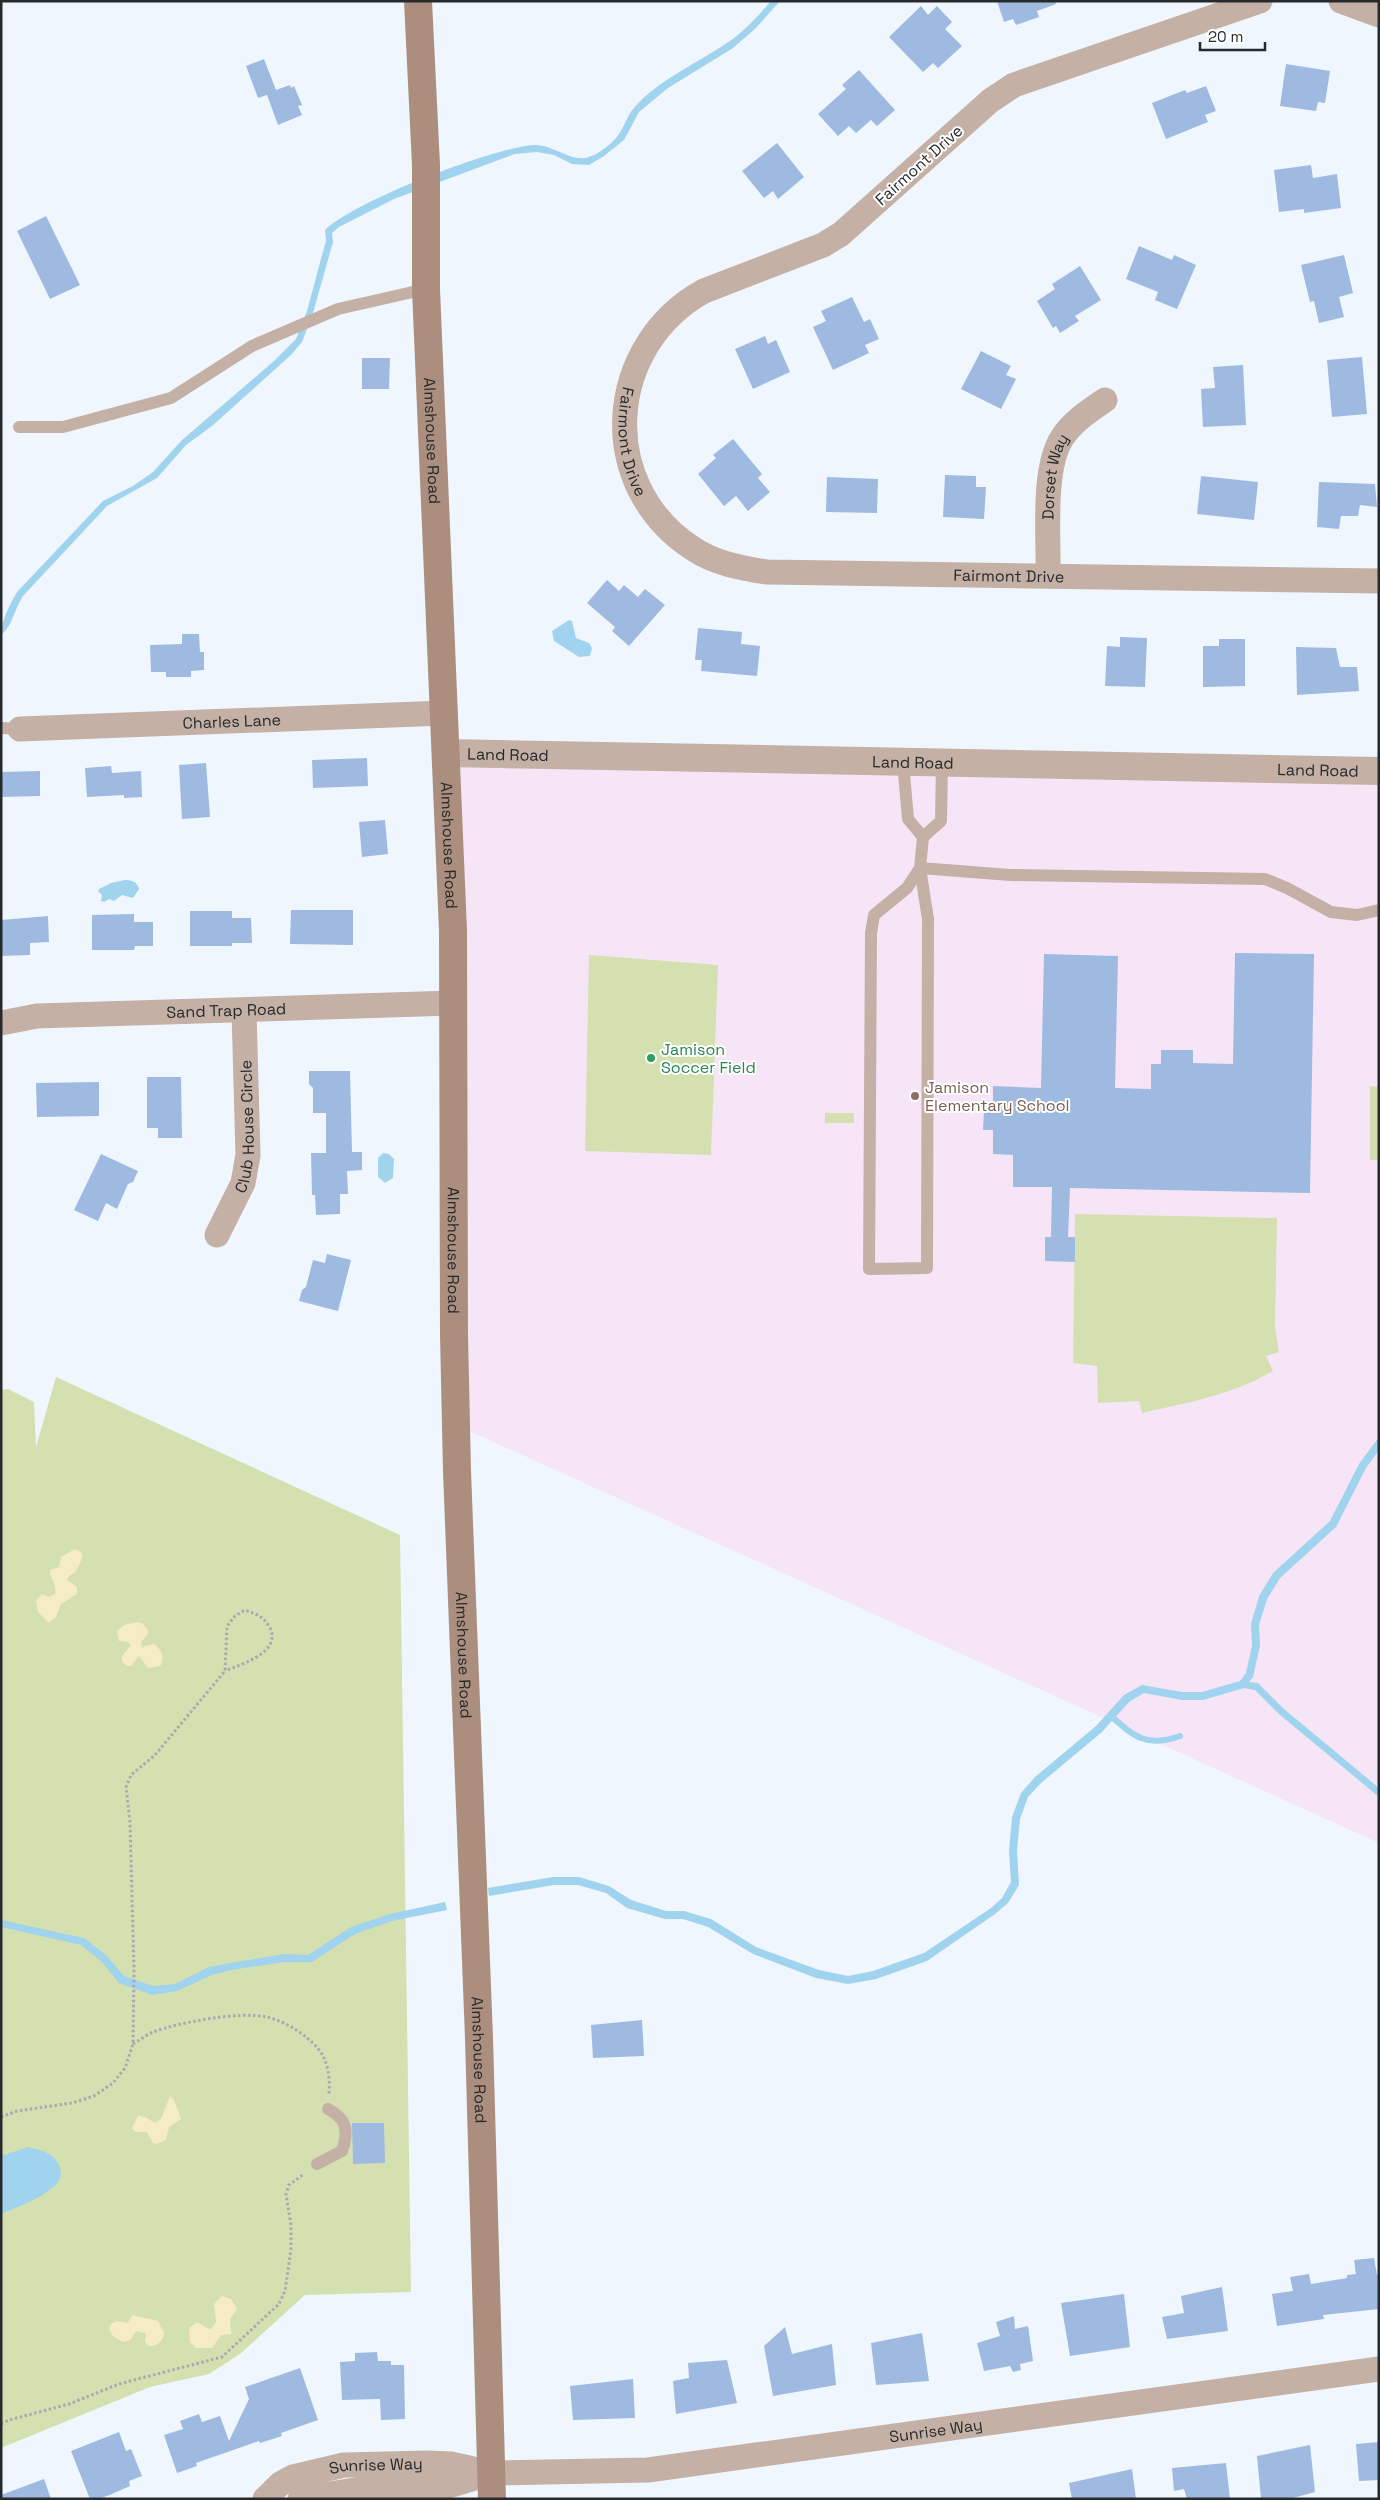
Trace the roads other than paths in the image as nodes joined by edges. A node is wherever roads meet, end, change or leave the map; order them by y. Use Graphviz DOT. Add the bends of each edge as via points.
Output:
graph roads {
  1 [pos="418,1"];
  2 [pos="1260,1"];
  3 [pos="1341,1"];
  4 [pos="1379,15"];
  5 [pos="426,289"];
  6 [pos="1105,400"];
  7 [pos="19,427"];
  8 [pos="1048,575"];
  9 [pos="1379,581"];
  10 [pos="445,713"];
  11 [pos="10,729"];
  12 [pos="447,753"];
  13 [pos="903,762"];
  14 [pos="942,762"];
  15 [pos="1379,770"];
  16 [pos="923,837"];
  17 [pos="920,868"];
  18 [pos="1379,910"];
  19 [pos="453,1003"];
  20 [pos="244,1011"];
  21 [pos="1,1023"];
  22 [pos="217,1235"];
  23 [pos="328,2109"];
  24 [pos="317,2164"];
  25 [pos="1379,2370"];
  26 [pos="491,2486"];
  27 [pos="269,2498"];
  28 [pos="300,2499"];
  1 -- 5 [label="main road, Almshouse Road" via="426,166"];
  2 -- 8 [label="street, Fairmont Drive" via="1014,85 990,100 841,234 823,245 688,300 656,331 632,373 625,401 624,427 636,480 652,508 670,530 709,557 736,567 767,572"];
  3 -- 4 [label="street"];
  5 -- 7 [label="lane" via="338,309 252,346 171,398 63,427"];
  5 -- 10 [label="main road, Almshouse Road"];
  6 -- 8 [label="street, Dorset Way" via="1073,424 1061,438 1053,456 1049,481"];
  8 -- 9 [label="street, Fairmont Drive"];
  10 -- 11 [label="street, Charles Lane"];
  10 -- 12 [label="main road, Almshouse Road"];
  12 -- 13 [label="street, Land Road"];
  12 -- 19 [label="main road, Almshouse Road"];
  13 -- 14 [label="street, Land Road"];
  13 -- 16 [label="lane" via="908,819"];
  14 -- 15 [label="street, Land Road"];
  14 -- 16 [label="lane" via="941,821"];
  16 -- 17 [label="lane"];
  17 -- 17 [label="lane" via="907,888 874,915 871,933 869,1269 927,1268 928,919"];
  17 -- 18 [label="lane" via="1010,875 1265,879 1331,912 1358,915"];
  19 -- 20 [label="street, Sand Trap Road"];
  19 -- 26 [label="main road, Almshouse Road" via="457,1452"];
  20 -- 21 [label="street, Sand Trap Road" via="37,1016"];
  20 -- 22 [label="street, Club House Circle" via="248,1155 243,1183"];
  23 -- 24 [label="lane" via="344,2122 346,2140 342,2151"];
  25 -- 26 [label="street, Sunrise Way" via="648,2470"];
  26 -- 27 [label="street, Sunrise Way" via="435,2464 344,2465 293,2477 280,2484"];
  26 -- 28 [label="street, Sunrise Way" via="366,2488"];
}
